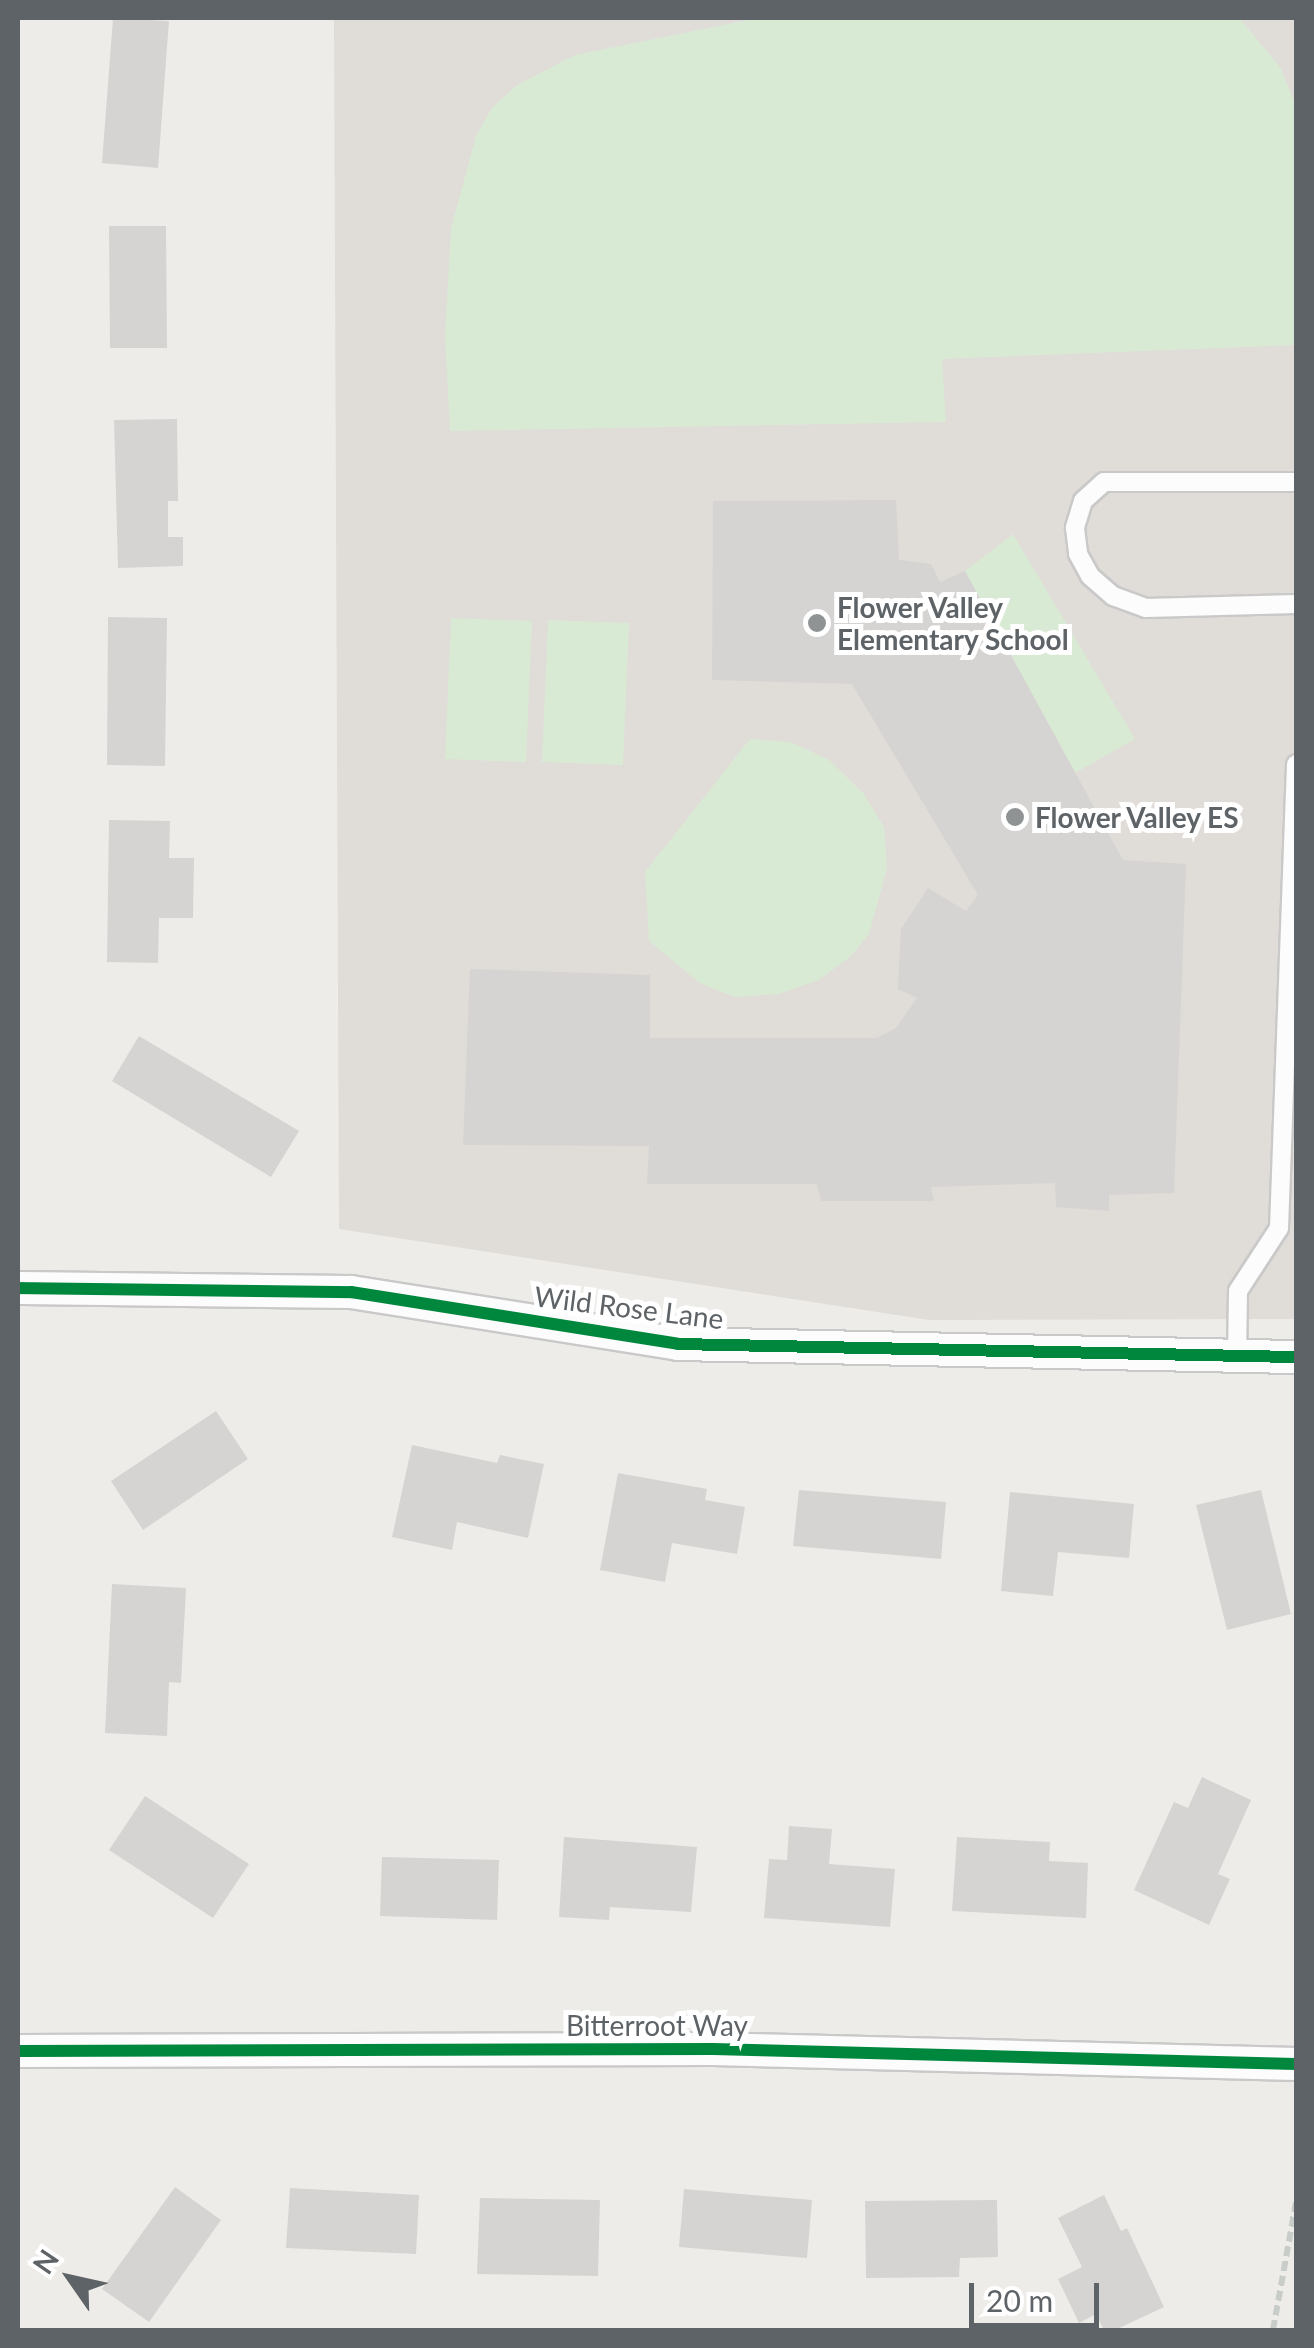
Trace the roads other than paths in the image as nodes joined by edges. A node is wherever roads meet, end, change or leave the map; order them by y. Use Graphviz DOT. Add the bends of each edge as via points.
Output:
graph roads {
  1 [pos="1296,482"];
  2 [pos="1296,604"];
  3 [pos="1296,764"];
  4 [pos="18,1288"];
  5 [pos="1237,1356"];
  6 [pos="1296,1357"];
  7 [pos="18,2051"];
  8 [pos="1296,2064"];
  1 -- 2 [label="lane" via="1104,482 1082,501 1075,528 1090,576 1113,596 1146,608"];
  3 -- 5 [label="lane" via="1279,1228 1238,1291"];
  4 -- 5 [label="street, Wild Rose Lane" via="351,1292 678,1344"];
  5 -- 6 [label="street, Wild Rose Lane"];
  7 -- 8 [label="street, Bitterroot Way" via="713,2049"];
}
